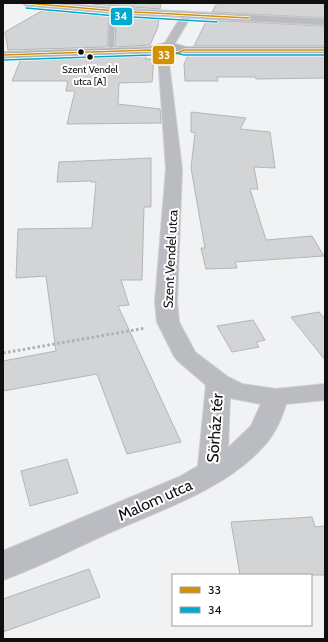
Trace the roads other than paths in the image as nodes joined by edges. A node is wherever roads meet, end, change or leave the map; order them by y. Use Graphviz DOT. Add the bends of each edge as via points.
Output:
graph roads {
  1 [pos="26,3"];
  2 [pos="116,11"];
  3 [pos="187,15"];
  4 [pos="325,22"];
  5 [pos="110,46"];
  6 [pos="161,50"];
  7 [pos="325,50"];
  8 [pos="3,55"];
  9 [pos="219,383"];
  10 [pos="325,392"];
  11 [pos="276,397"];
  12 [pos="212,472"];
  13 [pos="3,566"];
  1 -- 2 [label="street"];
  2 -- 3 [label="street"];
  2 -- 5 [label="lane" via="112,15"];
  3 -- 4 [label="street"];
  3 -- 6 [label="street"];
  6 -- 7 [label="main road" via="176,54 184,50"];
  6 -- 8 [label="main road"];
  6 -- 9 [label="street, Szent Vendel utca" via="170,105 174,169 166,302 168,322 186,356"];
  9 -- 11 [label="street, Szent Vendel utca" via="235,391"];
  9 -- 12 [label="street, Sörház tér"];
  10 -- 11 [label="street"];
  11 -- 12 [label="street, Malom utca" via="266,425 252,442"];
  12 -- 13 [label="street, Malom utca" via="189,485"];
}
